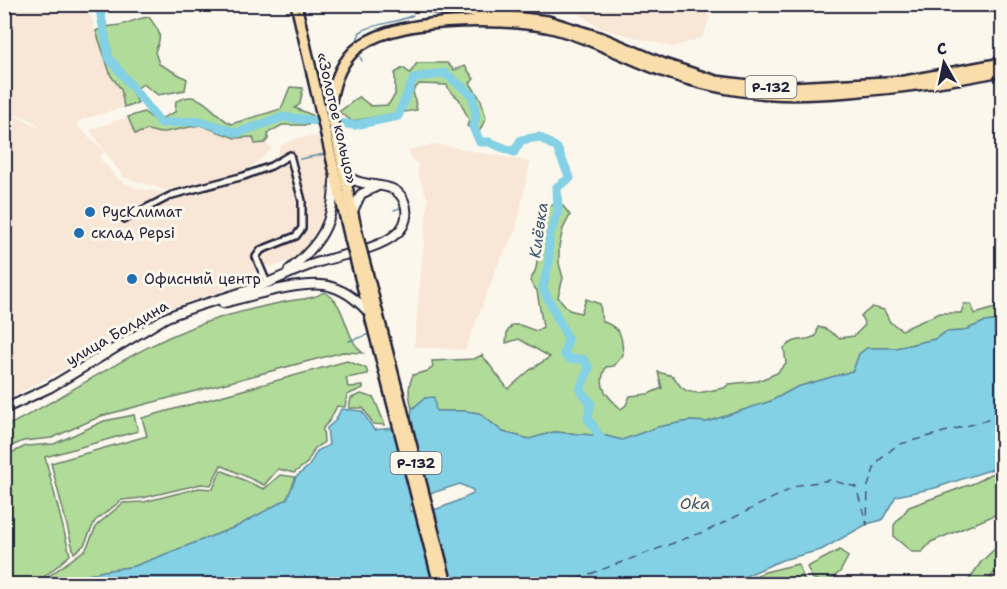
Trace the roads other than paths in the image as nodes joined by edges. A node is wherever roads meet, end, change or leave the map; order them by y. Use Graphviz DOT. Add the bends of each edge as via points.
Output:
graph roads {
  1 [pos="296,4"];
  2 [pos="421,4"];
  3 [pos="548,24"];
  4 [pos="1002,63"];
  5 [pos="1002,71"];
  6 [pos="338,170"];
  7 [pos="381,186"];
  8 [pos="352,213"];
  9 [pos="125,219"];
  10 [pos="354,238"];
  11 [pos="281,277"];
  12 [pos="267,283"];
  13 [pos="368,292"];
  14 [pos="203,305"];
  15 [pos="370,314"];
  16 [pos="381,342"];
  17 [pos="4,409"];
  18 [pos="439,585"];
  19 [pos="447,585"];
  1 -- 6 [label="highway, «Золотое кольцо» / Р-132"];
  2 -- 3 [label="highway, Р-132"];
  3 -- 4 [label="highway, Р-132" via="602,38 716,81 773,87 905,81"];
  3 -- 5 [label="highway, Р-132" via="662,71 715,87 773,94 905,87"];
  3 -- 6 [label="highway, «Золотое кольцо» / Р-132" via="450,22 380,35 354,51 332,87 330,108"];
  6 -- 7 [label="main road" via="364,184"];
  6 -- 8 [label="highway, Р-132"];
  6 -- 10 [label="highway, «Золотое кольцо» / Р-132"];
  6 -- 11 [label="main road" via="333,210 323,234 305,258"];
  7 -- 8 [label="main road" via="361,194"];
  7 -- 11 [label="main road" via="398,193 405,202 406,219 397,234"];
  8 -- 10 [label="highway, Р-132"];
  9 -- 12 [label="street" via="172,195 244,176 290,154 302,201 302,228 296,237 261,250 256,257"];
  10 -- 13 [label="highway, Р-132, bridge"];
  11 -- 12 [label="main road, улица Болдина"];
  12 -- 14 [label="main road, улица Болдина"];
  13 -- 15 [label="highway, Р-132"];
  13 -- 16 [label="highway, Р-132"];
  14 -- 15 [label="main road" via="310,285 332,286 349,294"];
  14 -- 17 [label="main road, улица Болдина" via="165,318 56,384"];
  15 -- 16 [label="highway, Р-132"];
  16 -- 18 [label="highway, Р-132"];
  16 -- 19 [label="highway, Р-132"];
}
